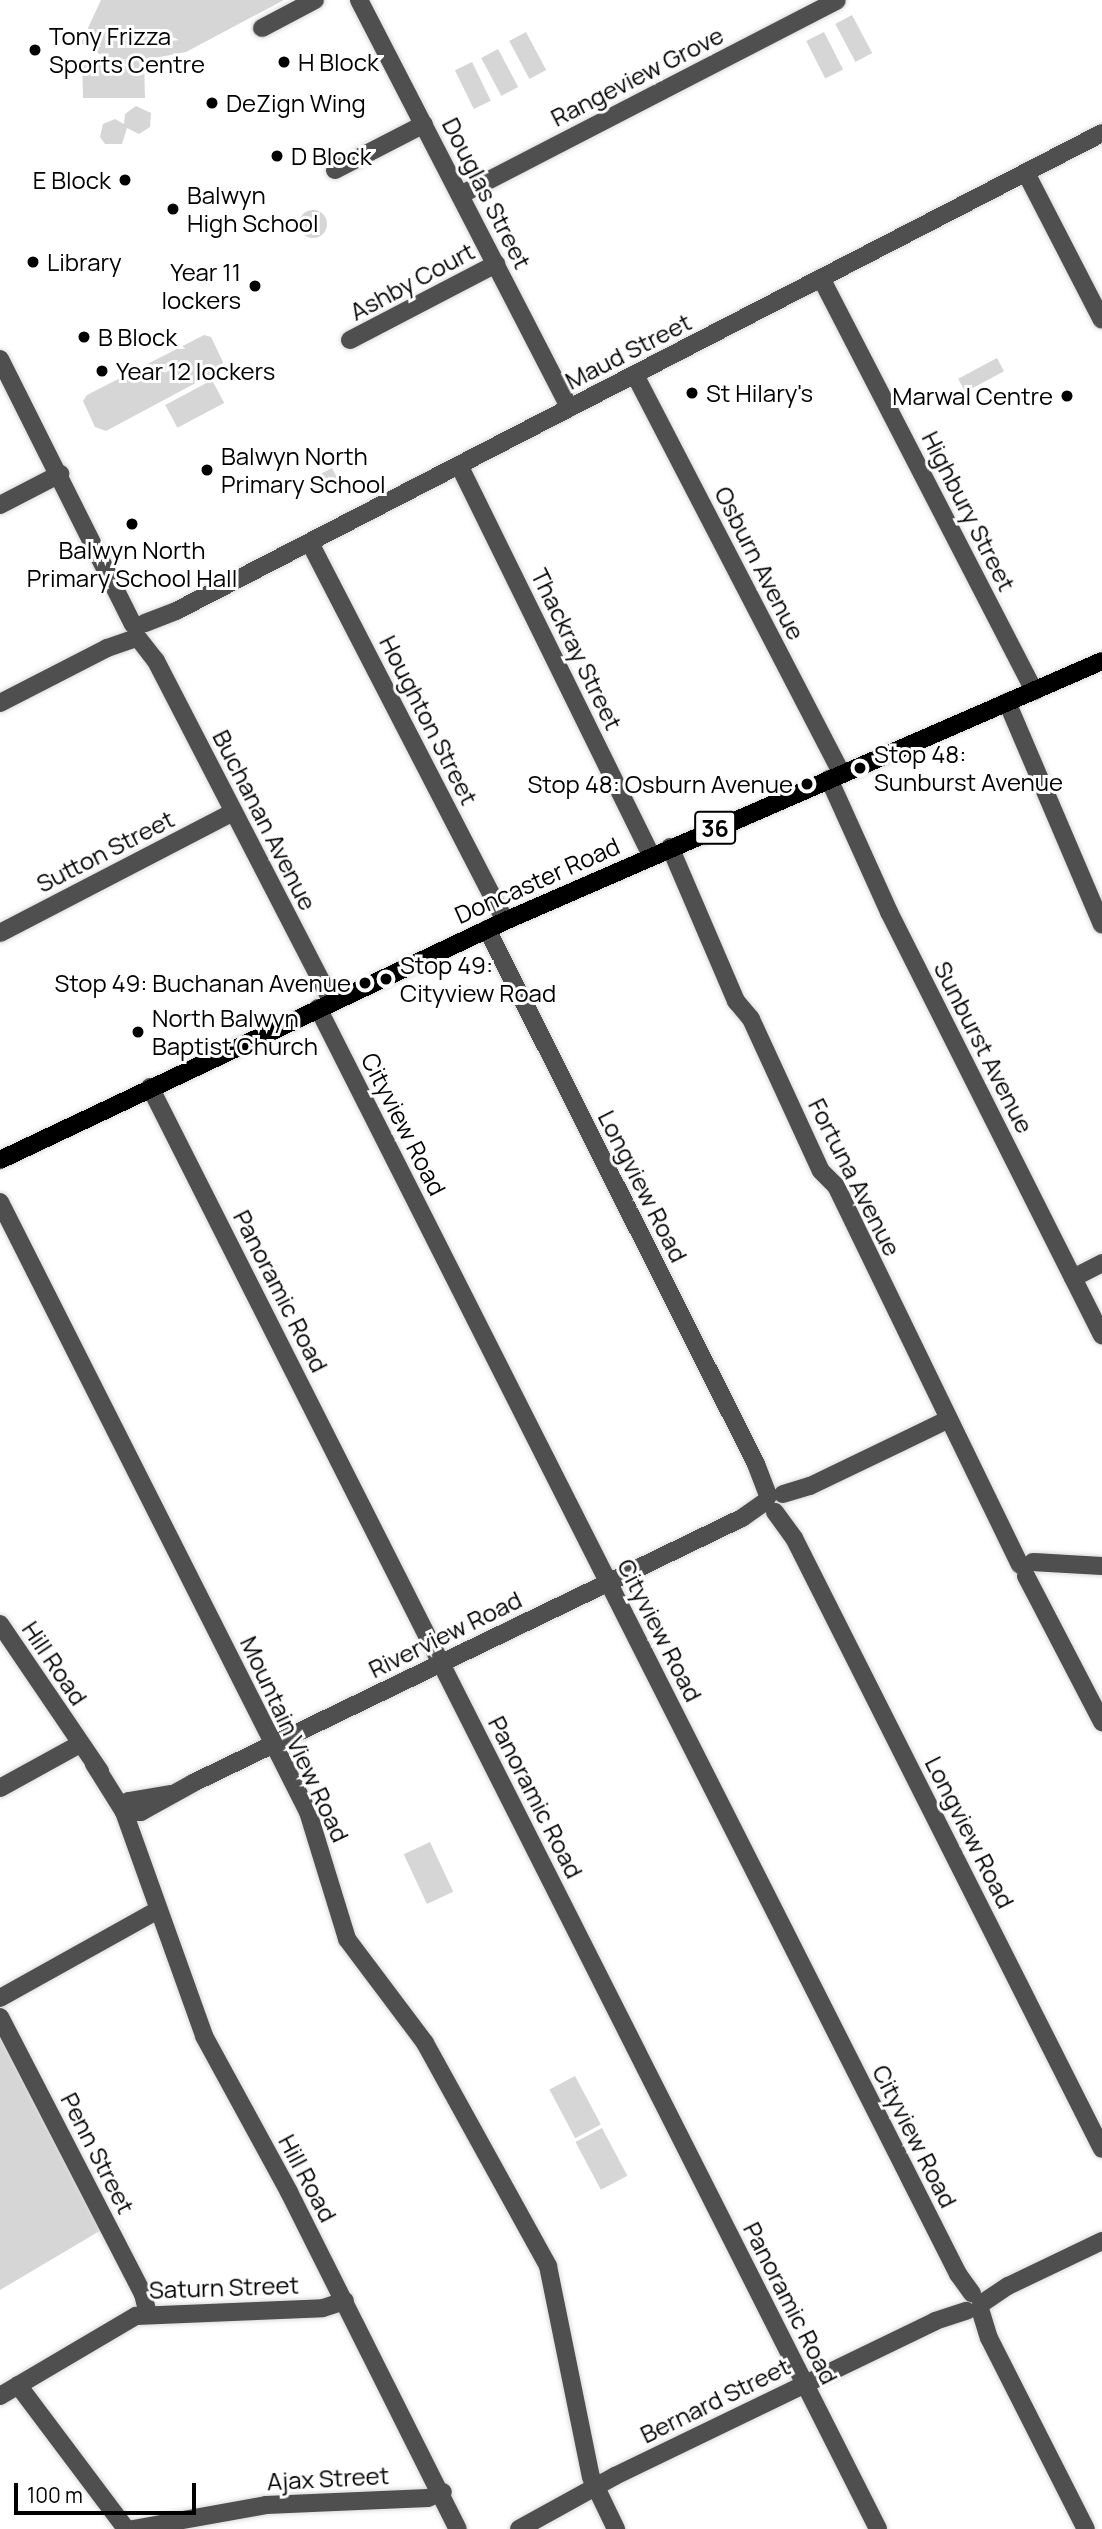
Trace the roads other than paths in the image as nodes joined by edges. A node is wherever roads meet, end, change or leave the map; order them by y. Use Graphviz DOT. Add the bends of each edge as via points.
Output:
graph roads {
  1 [pos="315,0"];
  2 [pos="359,0"];
  3 [pos="837,0"];
  4 [pos="262,28"];
  5 [pos="424,124"];
  6 [pos="1102,134"];
  7 [pos="335,170"];
  8 [pos="1026,173"];
  9 [pos="460,195"];
  10 [pos="496,264"];
  11 [pos="821,278"];
  12 [pos="1102,320"];
  13 [pos="350,341"];
  14 [pos="0,359"];
  15 [pos="635,375"];
  16 [pos="570,408"];
  17 [pos="459,465"];
  18 [pos="60,474"];
  19 [pos="0,505"];
  20 [pos="310,543"];
  21 [pos="140,630"];
  22 [pos="1102,662"];
  23 [pos="1034,691"];
  24 [pos="1007,702"];
  25 [pos="0,703"];
  26 [pos="835,776"];
  27 [pos="233,812"];
  28 [pos="670,847"];
  29 [pos="651,855"];
  30 [pos="505,921"];
  31 [pos="1102,925"];
  32 [pos="487,929"];
  33 [pos="0,933"];
  34 [pos="325,1005"];
  35 [pos="150,1087"];
  36 [pos="0,1160"];
  37 [pos="0,1202"];
  38 [pos="1102,1264"];
  39 [pos="1073,1278"];
  40 [pos="1102,1336"];
  41 [pos="949,1419"];
  42 [pos="776,1502"];
  43 [pos="1102,1566"];
  44 [pos="1029,1568"];
  45 [pos="608,1583"];
  46 [pos="0,1625"];
  47 [pos="441,1663"];
  48 [pos="1102,1722"];
  49 [pos="80,1744"];
  50 [pos="274,1744"];
  51 [pos="0,1788"];
  52 [pos="129,1809"];
  53 [pos="158,1910"];
  54 [pos="0,1998"];
  55 [pos="0,2017"];
  56 [pos="1102,2149"];
  57 [pos="1102,2241"];
  58 [pos="345,2301"];
  59 [pos="972,2303"];
  60 [pos="148,2314"];
  61 [pos="805,2384"];
  62 [pos="18,2385"];
  63 [pos="0,2396"];
  64 [pos="595,2487"];
  65 [pos="443,2492"];
  66 [pos="456,2520"];
  67 [pos="126,2529"];
  68 [pos="134,2529"];
  69 [pos="467,2529"];
  70 [pos="519,2529"];
  71 [pos="616,2529"];
  72 [pos="878,2529"];
  73 [pos="1086,2529"];
  1 -- 4 [label="street"];
  2 -- 5 [label="street, Douglas Street"];
  3 -- 9 [label="street, Rangeview Grove"];
  5 -- 7 [label="street"];
  5 -- 9 [label="street, Douglas Street"];
  6 -- 8 [label="street, Maud Street"];
  8 -- 11 [label="street, Maud Street"];
  8 -- 12 [label="street"];
  9 -- 10 [label="street, Douglas Street"];
  10 -- 13 [label="street, Ashby Court"];
  10 -- 16 [label="street, Douglas Street"];
  11 -- 15 [label="street, Maud Street"];
  11 -- 23 [label="street, Highbury Street"];
  14 -- 18 [label="street, Buchanan Avenue"];
  15 -- 16 [label="street, Maud Street"];
  15 -- 26 [label="street, Osburn Avenue"];
  16 -- 17 [label="street, Maud Street"];
  17 -- 20 [label="street, Maud Street"];
  17 -- 29 [label="street, Thackray Street"];
  18 -- 19 [label="street"];
  18 -- 21 [label="street, Buchanan Avenue"];
  20 -- 21 [label="street, Maud Street"];
  20 -- 30 [label="street, Houghton Street"];
  21 -- 25 [label="street, Maud Street"];
  21 -- 27 [label="street, Buchanan Avenue"];
  22 -- 23 [label="main road, Doncaster Road / 36"];
  23 -- 24 [label="main road, Doncaster Road / 36"];
  24 -- 26 [label="main road, Doncaster Road / 36"];
  24 -- 31 [label="street"];
  26 -- 28 [label="main road, Doncaster Road / 36"];
  26 -- 39 [label="street, Sunburst Avenue" via="889,912"];
  27 -- 33 [label="street, Sutton Street"];
  27 -- 34 [label="street, Buchanan Avenue"];
  28 -- 29 [label="main road, Doncaster Road / 36"];
  28 -- 41 [label="street, Fortuna Avenue" via="736,1000 751,1018 821,1171 836,1186"];
  29 -- 30 [label="main road, Doncaster Road / 36"];
  30 -- 32 [label="main road, Doncaster Road / 36"];
  32 -- 34 [label="main road, Doncaster Road / 36"];
  32 -- 42 [label="street, Longview Road"];
  34 -- 35 [label="main road, Doncaster Road / 36"];
  34 -- 45 [label="street, Cityview Road"];
  35 -- 36 [label="main road, Doncaster Road / 36"];
  35 -- 47 [label="street, Panoramic Road"];
  37 -- 50 [label="street, Mountain View Road"];
  38 -- 39 [label="street"];
  39 -- 40 [label="street, Sunburst Avenue"];
  41 -- 42 [label="street, Riverview Road"];
  41 -- 44 [label="street, Fortuna Avenue"];
  42 -- 45 [label="street, Riverview Road"];
  42 -- 56 [label="street, Longview Road"];
  43 -- 44 [label="street"];
  44 -- 48 [label="street, Fortuna Avenue"];
  45 -- 47 [label="street, Riverview Road"];
  45 -- 59 [label="street, Cityview Road"];
  46 -- 49 [label="street, Hill Road"];
  47 -- 50 [label="street, Riverview Road"];
  47 -- 61 [label="street, Panoramic Road"];
  49 -- 51 [label="street"];
  49 -- 52 [label="street, Hill Road"];
  50 -- 52 [label="street, Riverview Road"];
  50 -- 64 [label="street, Mountain View Road" via="317,1833 353,1950 425,2043 548,2266"];
  52 -- 53 [label="street, Hill Road"];
  53 -- 54 [label="street"];
  53 -- 58 [label="street, Hill Road" via="215,2059"];
  55 -- 60 [label="street, Penn Street" via="143,2294"];
  57 -- 59 [label="street, Bernard Street"];
  58 -- 60 [label="street, Saturn Street" via="323,2308"];
  58 -- 65 [label="street, Hill Road"];
  59 -- 61 [label="street, Bernard Street"];
  59 -- 73 [label="street, Cityview Road"];
  60 -- 62 [label="street, Saturn Street" via="129,2319"];
  61 -- 64 [label="street, Bernard Street"];
  61 -- 72 [label="street, Panoramic Road"];
  62 -- 63 [label="street, Saturn Street"];
  62 -- 67 [label="street"];
  64 -- 70 [label="street, Bernard Street"];
  64 -- 71 [label="street, Mountain View Road"];
  65 -- 66 [label="street, Hill Road"];
  65 -- 68 [label="street, Ajax Street" via="428,2498 266,2505"];
  66 -- 69 [label="street, Hill Road"];
}
